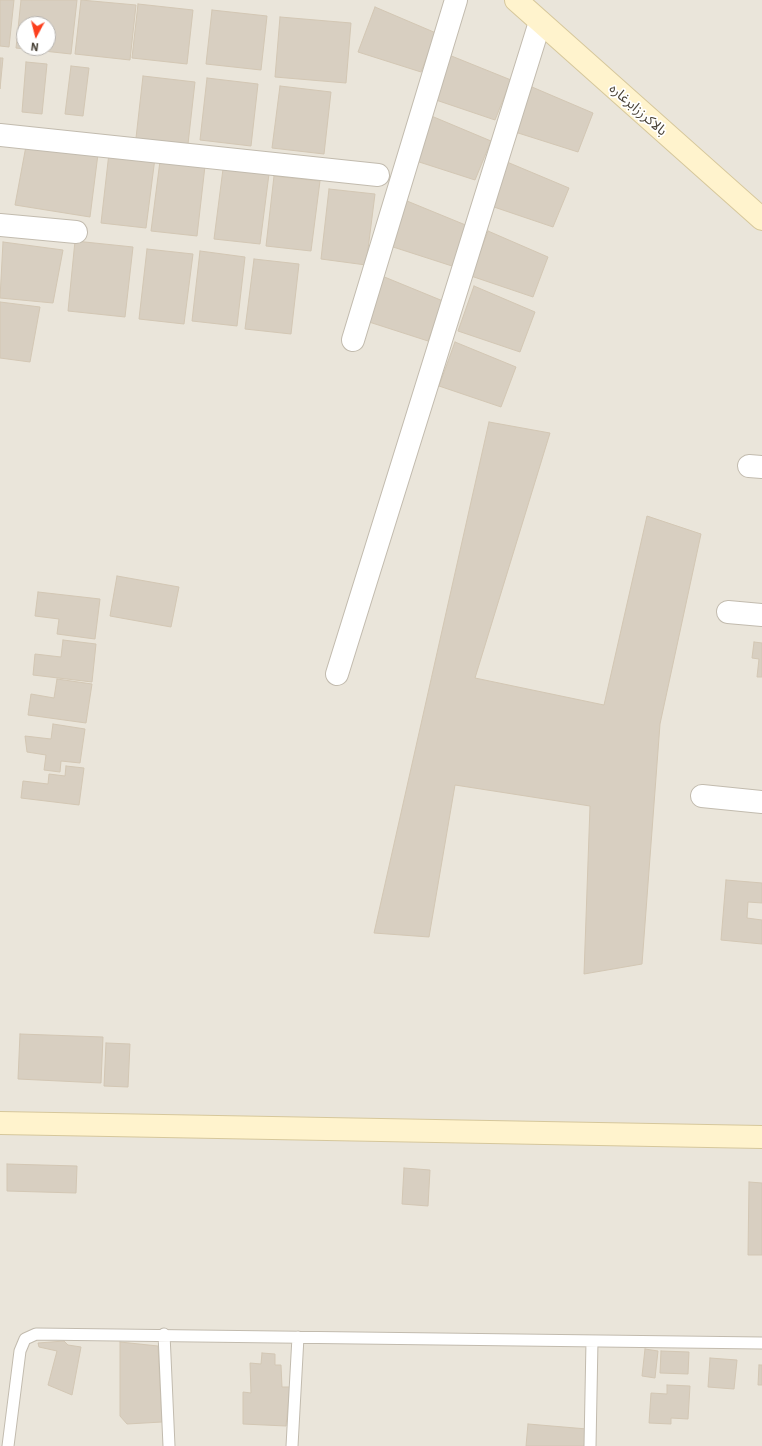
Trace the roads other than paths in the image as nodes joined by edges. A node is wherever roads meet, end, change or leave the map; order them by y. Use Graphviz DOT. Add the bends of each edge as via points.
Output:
graph roads {
  1 [pos="456,0"];
  2 [pos="516,0"];
  3 [pos="540,22"];
  4 [pos="0,135"];
  5 [pos="378,175"];
  6 [pos="762,219"];
  7 [pos="0,225"];
  8 [pos="76,232"];
  9 [pos="353,340"];
  10 [pos="728,612"];
  11 [pos="762,615"];
  12 [pos="337,674"];
  13 [pos="702,796"];
  14 [pos="762,802"];
  15 [pos="0,1123"];
  16 [pos="762,1136"];
  17 [pos="164,1334"];
  18 [pos="298,1337"];
  19 [pos="592,1342"];
  20 [pos="762,1343"];
  21 [pos="8,1446"];
  22 [pos="169,1446"];
  23 [pos="292,1446"];
  24 [pos="590,1446"];
  1 -- 9 [label="street"];
  2 -- 3 [label="main road, بالاکرززابرغاره"];
  3 -- 6 [label="main road, بالاکرززابرغاره"];
  3 -- 12 [label="street"];
  4 -- 5 [label="street"];
  7 -- 8 [label="street"];
  10 -- 11 [label="street"];
  13 -- 14 [label="street"];
  15 -- 16 [label="main road"];
  17 -- 18 [label="lane"];
  17 -- 21 [label="lane" via="36,1334 25,1339 20,1351"];
  17 -- 22 [label="lane"];
  18 -- 19 [label="lane"];
  18 -- 23 [label="lane"];
  19 -- 20 [label="lane"];
  19 -- 24 [label="lane"];
}
